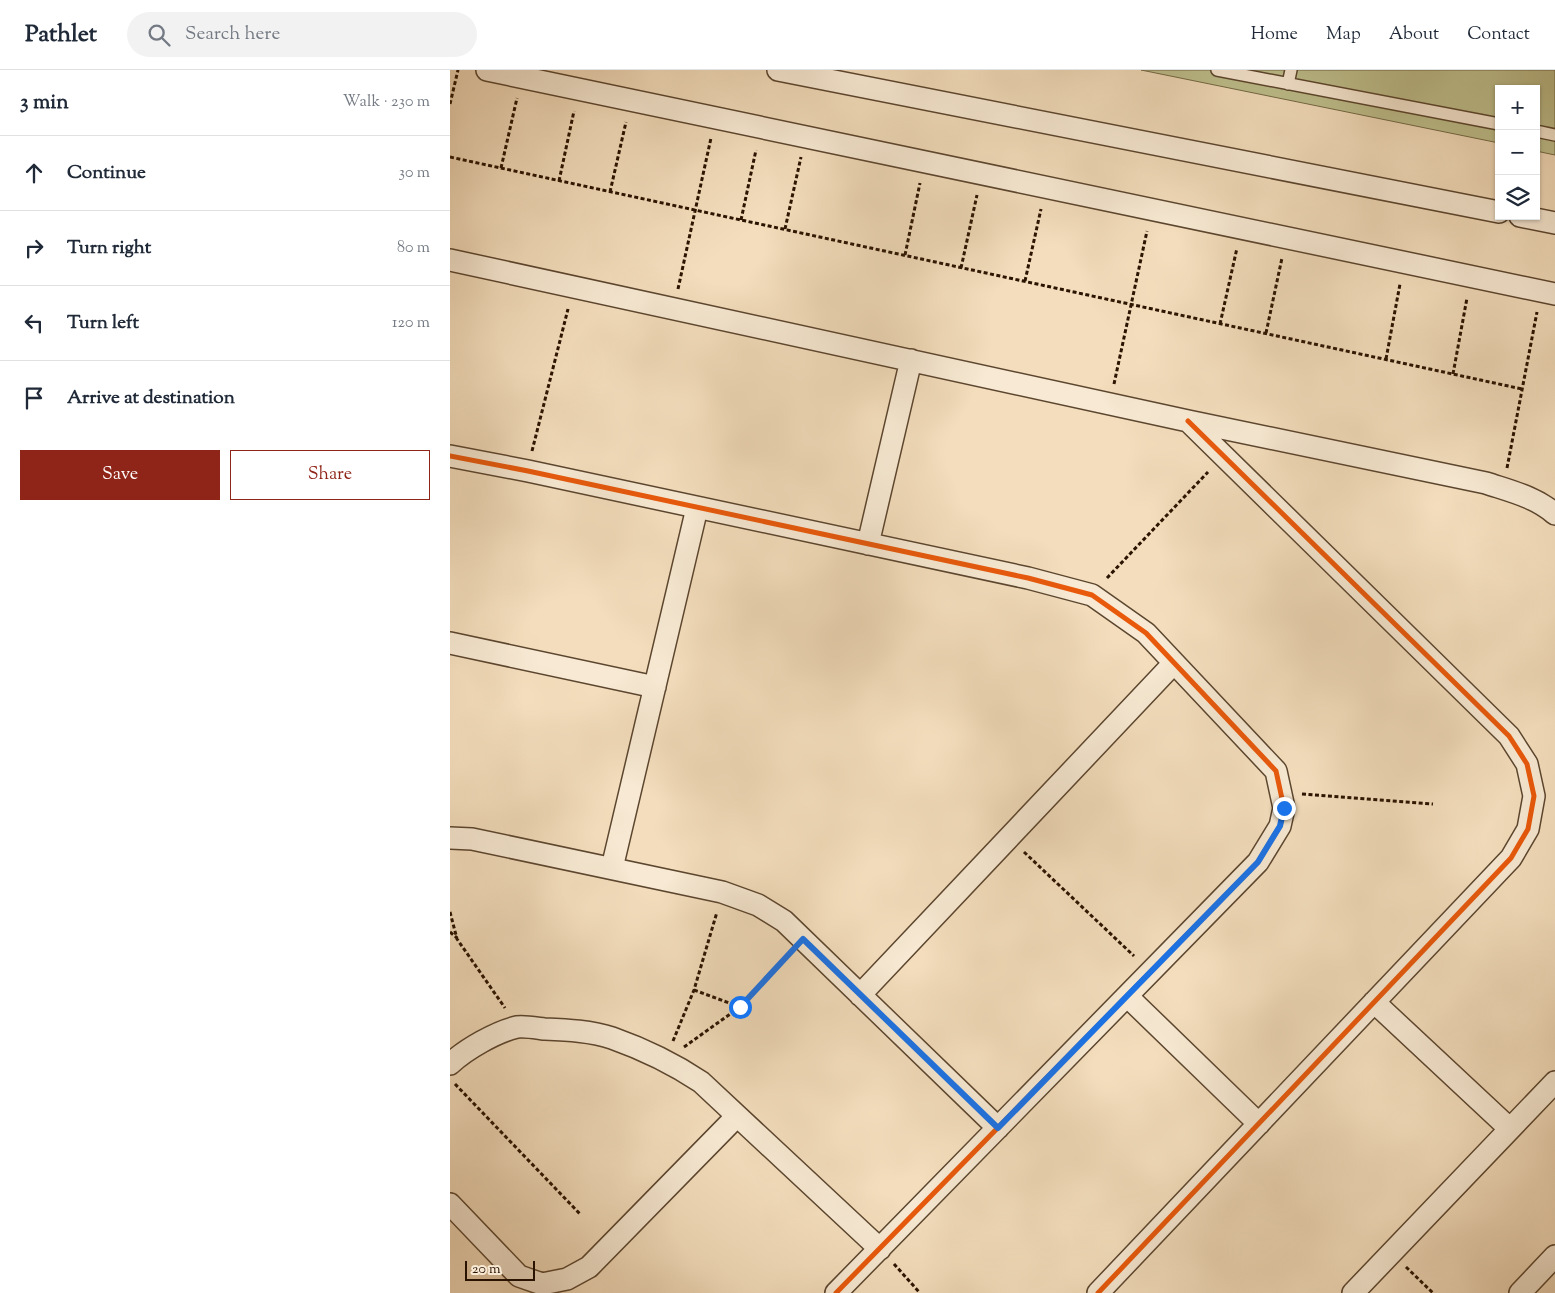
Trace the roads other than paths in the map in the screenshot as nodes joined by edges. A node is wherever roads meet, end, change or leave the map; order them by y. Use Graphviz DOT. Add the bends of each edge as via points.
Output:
graph roads {
  1 [pos="487,70"];
  2 [pos="778,70"];
  3 [pos="1217,70"];
  4 [pos="1291,70"];
  5 [pos="1288,84"];
  6 [pos="1495,123"];
  7 [pos="1540,133"];
  8 [pos="1555,135"];
  9 [pos="1495,211"];
  10 [pos="1540,220"];
  11 [pos="1555,223"];
  12 [pos="450,260"];
  13 [pos="1548,293"];
  14 [pos="911,360"];
  15 [pos="1188,421"];
  16 [pos="450,456"];
  17 [pos="698,508"];
  18 [pos="1555,514"];
  19 [pos="868,544"];
  20 [pos="450,643"];
  21 [pos="1174,663"];
  22 [pos="655,687"];
  23 [pos="450,838"];
  24 [pos="612,868"];
  25 [pos="860,995"];
  26 [pos="1127,996"];
  27 [pos="1374,1002"];
  28 [pos="450,1064"];
  29 [pos="1555,1082"];
  30 [pos="737,1116"];
  31 [pos="1259,1124"];
  32 [pos="998,1128"];
  33 [pos="1510,1129"];
  34 [pos="450,1204"];
  35 [pos="880,1248"];
  36 [pos="1555,1256"];
  37 [pos="836,1293"];
  38 [pos="1098,1293"];
  39 [pos="1353,1293"];
  40 [pos="1520,1293"];
  1 -- 13 [label="street"];
  2 -- 9 [label="street"];
  3 -- 5 [label="lane"];
  4 -- 5 [label="lane"];
  5 -- 6 [label="lane"];
  7 -- 8 [label="lane"];
  10 -- 11 [label="street"];
  12 -- 14 [label="street"];
  14 -- 15 [label="street"];
  14 -- 19 [label="street"];
  15 -- 18 [label="street" via="1486,483 1518,493 1546,506"];
  15 -- 27 [label="street" via="1509,736 1527,764 1534,796 1528,830 1511,858"];
  16 -- 17 [label="street"];
  17 -- 19 [label="street"];
  17 -- 22 [label="street"];
  19 -- 21 [label="street" via="1092,595 1146,633"];
  20 -- 22 [label="street"];
  21 -- 25 [label="street"];
  21 -- 26 [label="street" via="1276,771 1284,808 1280,826 1258,862"];
  22 -- 24 [label="street"];
  23 -- 24 [label="street" via="472,839"];
  24 -- 25 [label="street" via="722,892 758,906 784,921"];
  25 -- 32 [label="street"];
  26 -- 31 [label="street"];
  26 -- 32 [label="street"];
  27 -- 31 [label="street"];
  27 -- 33 [label="street"];
  28 -- 30 [label="street" via="488,1039 518,1027 573,1030 611,1038 665,1060 701,1082"];
  29 -- 33 [label="street"];
  30 -- 34 [label="street" via="589,1267 567,1279 542,1284 519,1276"];
  30 -- 35 [label="street"];
  31 -- 38 [label="street"];
  32 -- 35 [label="street"];
  33 -- 39 [label="street"];
  35 -- 37 [label="street"];
  36 -- 40 [label="street"];
}
